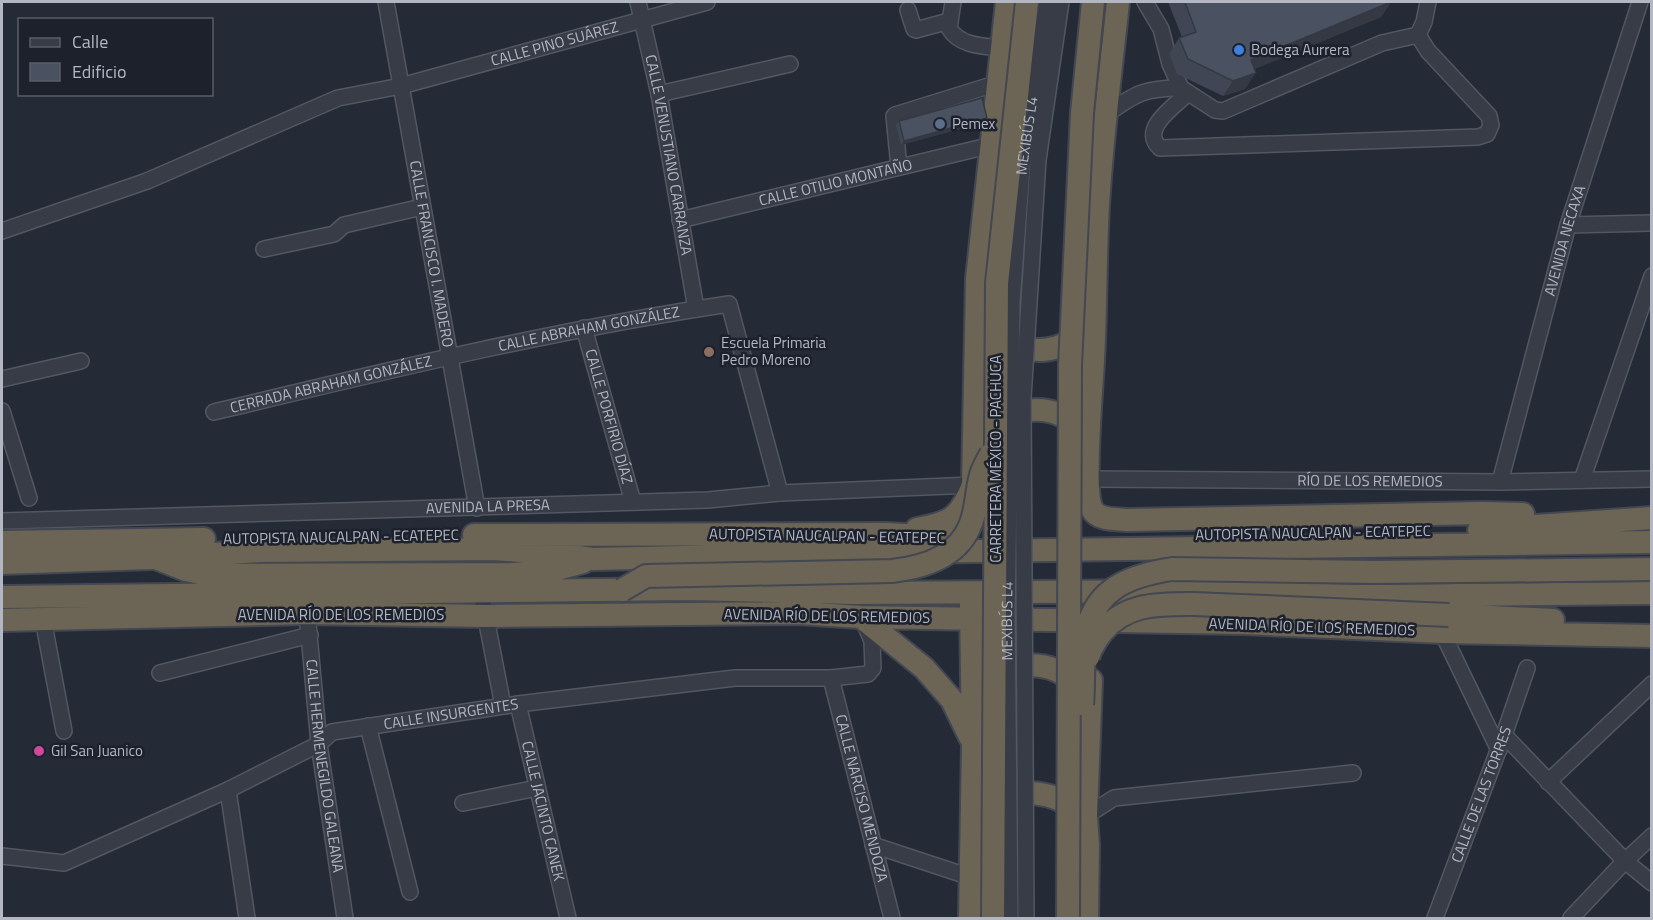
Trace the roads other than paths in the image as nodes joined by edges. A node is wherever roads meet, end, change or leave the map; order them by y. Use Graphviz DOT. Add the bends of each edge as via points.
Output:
graph roads {
  1 [pos="386,2"];
  2 [pos="638,2"];
  3 [pos="707,2"];
  4 [pos="953,2"];
  5 [pos="1007,2"];
  6 [pos="1027,2"];
  7 [pos="1047,2"];
  8 [pos="1061,2"];
  9 [pos="1093,2"];
  10 [pos="1118,2"];
  11 [pos="1145,2"];
  12 [pos="1428,2"];
  13 [pos="1640,2"];
  14 [pos="908,10"];
  15 [pos="641,19"];
  16 [pos="950,21"];
  17 [pos="1418,35"];
  18 [pos="1002,48"];
  19 [pos="790,64"];
  20 [pos="998,83"];
  21 [pos="401,86"];
  22 [pos="1184,90"];
  23 [pos="659,94"];
  24 [pos="1107,114"];
  25 [pos="992,145"];
  26 [pos="899,167"];
  27 [pos="422,207"];
  28 [pos="680,220"];
  29 [pos="1652,223"];
  30 [pos="1568,225"];
  31 [pos="2,231"];
  32 [pos="264,249"];
  33 [pos="1652,276"];
  34 [pos="977,303"];
  35 [pos="1097,304"];
  36 [pos="696,309"];
  37 [pos="584,328"];
  38 [pos="448,356"];
  39 [pos="81,361"];
  40 [pos="2,379"];
  41 [pos="2,411"];
  42 [pos="214,412"];
  43 [pos="1089,435"];
  44 [pos="985,440"];
  45 [pos="1088,479"];
  46 [pos="1652,479"];
  47 [pos="1582,480"];
  48 [pos="1500,482"];
  49 [pos="973,485"];
  50 [pos="780,493"];
  51 [pos="29,498"];
  52 [pos="633,502"];
  53 [pos="477,508"];
  54 [pos="1652,518"];
  55 [pos="1619,519"];
  56 [pos="2,521"];
  57 [pos="886,534"];
  58 [pos="2,542"];
  59 [pos="1652,542"];
  60 [pos="2,563"];
  61 [pos="1652,569"];
  62 [pos="622,590"];
  63 [pos="972,591"];
  64 [pos="481,592"];
  65 [pos="1095,592"];
  66 [pos="1652,593"];
  67 [pos="2,597"];
  68 [pos="485,616"];
  69 [pos="861,617"];
  70 [pos="43,619"];
  71 [pos="971,619"];
  72 [pos="2,620"];
  73 [pos="1095,621"];
  74 [pos="1446,623"];
  75 [pos="309,624"];
  76 [pos="1652,625"];
  77 [pos="1652,636"];
  78 [pos="1527,668"];
  79 [pos="160,673"];
  80 [pos="1085,673"];
  81 [pos="831,678"];
  82 [pos="1652,684"];
  83 [pos="1090,704"];
  84 [pos="510,705"];
  85 [pos="973,711"];
  86 [pos="368,726"];
  87 [pos="64,731"];
  88 [pos="1502,742"];
  89 [pos="319,744"];
  90 [pos="973,744"];
  91 [pos="1068,749"];
  92 [pos="1353,773"];
  93 [pos="1548,782"];
  94 [pos="537,788"];
  95 [pos="228,790"];
  96 [pos="463,803"];
  97 [pos="1086,816"];
  98 [pos="971,826"];
  99 [pos="1652,836"];
  100 [pos="873,845"];
  101 [pos="2,856"];
  102 [pos="1625,861"];
  103 [pos="970,877"];
  104 [pos="1652,883"];
  105 [pos="410,892"];
  106 [pos="247,918"];
  107 [pos="345,918"];
  108 [pos="568,918"];
  109 [pos="892,918"];
  110 [pos="970,918"];
  111 [pos="993,918"];
  112 [pos="1010,918"];
  113 [pos="1026,918"];
  114 [pos="1068,918"];
  115 [pos="1087,918"];
  116 [pos="1435,918"];
  117 [pos="1571,918"];
  1 -- 21 [label="street, CALLE FRANCISCO I. MADERO"];
  2 -- 15 [label="street, CALLE VENUSTIANO CARRANZA"];
  3 -- 15 [label="street, CALLE PINO SUÁREZ"];
  4 -- 16 [label="street"];
  5 -- 18 [label="highway"];
  6 -- 44 [label="highway, CARRETERA MÉXICO - PACHUCA, bridge" via="997,283"];
  7 -- 112 [label="street, MEXIBÚS L4, bridge" via="1022,167 1012,302 1007,617"];
  8 -- 113 [label="street, MEXIBÚS L4, bridge" via="1038,160 1023,398"];
  9 -- 91 [label="highway, bridge" via="1082,113 1070,354"];
  10 -- 24 [label="highway"];
  11 -- 22 [label="street" via="1161,29 1170,64"];
  12 -- 17 [label="street"];
  13 -- 30 [label="street, AVENIDA NECAXA"];
  14 -- 16 [label="street" via="916,30"];
  15 -- 21 [label="street, CALLE PINO SUÁREZ"];
  15 -- 23 [label="street, CALLE VENUSTIANO CARRANZA"];
  16 -- 18 [label="street" via="950,31 964,41"];
  17 -- 22 [label="street" via="1382,43 1223,111"];
  17 -- 22 [label="street" via="1428,51 1489,116 1487,134 1160,148 1152,134 1156,124"];
  18 -- 20 [label="highway"];
  19 -- 23 [label="street"];
  20 -- 25 [label="highway"];
  20 -- 26 [label="street" via="894,116"];
  21 -- 27 [label="street, CALLE FRANCISCO I. MADERO"];
  21 -- 31 [label="street, CALLE PINO SUÁREZ" via="338,98 147,181"];
  22 -- 24 [label="street" via="1156,88 1133,95"];
  23 -- 28 [label="street, CALLE VENUSTIANO CARRANZA"];
  24 -- 35 [label="highway" via="1098,205"];
  25 -- 26 [label="street, CALLE OTILIO MONTAÑO"];
  25 -- 34 [label="highway"];
  26 -- 28 [label="street, CALLE OTILIO MONTAÑO"];
  27 -- 32 [label="street" via="344,225 334,234"];
  27 -- 38 [label="street, CALLE FRANCISCO I. MADERO"];
  28 -- 36 [label="street, CALLE VENUSTIANO CARRANZA"];
  29 -- 30 [label="street"];
  30 -- 48 [label="street, AVENIDA NECAXA"];
  33 -- 47 [label="street"];
  34 -- 35 [label="highway" via="988,325 1005,341 1038,351 1071,341 1087,325"];
  34 -- 44 [label="highway"];
  35 -- 43 [label="highway"];
  36 -- 37 [label="street, CALLE ABRAHAM GONZÁLEZ"];
  36 -- 50 [label="street, CALLE ABRAHAM GONZÁLEZ" via="729,304"];
  37 -- 38 [label="street, CALLE ABRAHAM GONZÁLEZ"];
  37 -- 52 [label="street, CALLE PORFIRIO DÍAZ"];
  38 -- 42 [label="street, CERRADA ABRAHAM GONZÁLEZ"];
  38 -- 53 [label="street, CALLE FRANCISCO I. MADERO"];
  39 -- 40 [label="street"];
  41 -- 51 [label="street"];
  43 -- 44 [label="highway" via="1058,413 1035,408 1018,411 986,427"];
  43 -- 45 [label="highway"];
  44 -- 49 [label="highway"];
  44 -- 62 [label="highway, bridge" via="967,532 953,549 929,564 892,571 646,576"];
  44 -- 111 [label="highway, CARRETERA MÉXICO - PACHUCA, bridge"];
  45 -- 48 [label="street, RÍO DE LOS REMEDIOS"];
  45 -- 55 [label="highway" via="1092,509 1108,519 1482,513"];
  46 -- 47 [label="street, RÍO DE LOS REMEDIOS"];
  47 -- 48 [label="street, RÍO DE LOS REMEDIOS"];
  49 -- 50 [label="street, AVENIDA LA PRESA"];
  49 -- 57 [label="highway" via="958,514 941,524"];
  50 -- 52 [label="street, AVENIDA LA PRESA"];
  52 -- 53 [label="street, AVENIDA LA PRESA"];
  53 -- 56 [label="street, AVENIDA LA PRESA"];
  54 -- 55 [label="highway, AUTOPISTA NAUCALPAN - ECATEPEC"];
  55 -- 57 [label="highway, AUTOPISTA NAUCALPAN - ECATEPEC" via="1466,530 969,538"];
  57 -- 58 [label="highway, AUTOPISTA NAUCALPAN - ECATEPEC" via="546,534"];
  59 -- 60 [label="highway, AUTOPISTA NAUCALPAN - ECATEPEC" via="593,559 494,549 260,551"];
  61 -- 80 [label="highway, bridge" via="1172,569 1145,573 1108,592 1094,610 1084,645"];
  62 -- 63 [label="highway, AVENIDA RÍO DE LOS REMEDIOS"];
  62 -- 64 [label="highway, AVENIDA RÍO DE LOS REMEDIOS"];
  63 -- 65 [label="highway, AVENIDA RÍO DE LOS REMEDIOS"];
  63 -- 71 [label="highway"];
  64 -- 67 [label="highway, AVENIDA RÍO DE LOS REMEDIOS"];
  64 -- 68 [label="street, CALLE JACINTO CANEK"];
  65 -- 66 [label="highway, AVENIDA RÍO DE LOS REMEDIOS" via="1364,597"];
  65 -- 73 [label="highway"];
  68 -- 69 [label="highway, AVENIDA RÍO DE LOS REMEDIOS" via="799,613"];
  68 -- 75 [label="highway, AVENIDA RÍO DE LOS REMEDIOS"];
  68 -- 84 [label="street, CALLE JACINTO CANEK"];
  69 -- 71 [label="highway, AVENIDA RÍO DE LOS REMEDIOS"];
  69 -- 81 [label="street, CALLE INSURGENTES" via="872,641 873,668 868,674"];
  69 -- 90 [label="highway" via="924,668 952,700"];
  70 -- 72 [label="highway, AVENIDA RÍO DE LOS REMEDIOS"];
  70 -- 75 [label="highway, AVENIDA RÍO DE LOS REMEDIOS"];
  70 -- 87 [label="street"];
  71 -- 73 [label="highway, AVENIDA RÍO DE LOS REMEDIOS"];
  71 -- 85 [label="highway"];
  73 -- 74 [label="highway, AVENIDA RÍO DE LOS REMEDIOS"];
  73 -- 83 [label="highway"];
  74 -- 76 [label="highway"];
  74 -- 77 [label="highway, AVENIDA RÍO DE LOS REMEDIOS"];
  74 -- 80 [label="highway, bridge" via="1153,604 1118,616 1109,624 1090,651"];
  74 -- 88 [label="street"];
  75 -- 79 [label="street"];
  75 -- 89 [label="street, CALLE HERMENEGILDO GALEANA"];
  78 -- 88 [label="street, CALLE DE LAS TORRES"];
  80 -- 91 [label="highway, bridge" via="1082,708"];
  81 -- 84 [label="street, CALLE INSURGENTES" via="735,678"];
  81 -- 100 [label="street, CALLE NARCISO MENDOZA"];
  82 -- 93 [label="street"];
  83 -- 85 [label="highway" via="1062,673 1030,665 1009,669 990,681"];
  83 -- 97 [label="highway"];
  84 -- 86 [label="street, CALLE INSURGENTES"];
  84 -- 94 [label="street, CALLE JACINTO CANEK"];
  85 -- 90 [label="highway"];
  86 -- 89 [label="street, CALLE INSURGENTES" via="332,732"];
  86 -- 105 [label="street"];
  88 -- 93 [label="street"];
  88 -- 116 [label="street, CALLE DE LAS TORRES"];
  89 -- 95 [label="street, CALLE INSURGENTES"];
  89 -- 107 [label="street, CALLE HERMENEGILDO GALEANA"];
  90 -- 98 [label="highway"];
  91 -- 114 [label="highway, bridge"];
  92 -- 97 [label="street" via="1114,798"];
  93 -- 102 [label="street"];
  94 -- 96 [label="street"];
  94 -- 108 [label="street, CALLE JACINTO CANEK"];
  95 -- 101 [label="street, CALLE INSURGENTES" via="64,863"];
  95 -- 106 [label="street"];
  97 -- 98 [label="highway" via="1049,796 1027,793 996,802"];
  97 -- 115 [label="highway"];
  98 -- 103 [label="highway"];
  99 -- 102 [label="street"];
  100 -- 103 [label="street"];
  100 -- 109 [label="street, CALLE NARCISO MENDOZA"];
  102 -- 104 [label="street"];
  102 -- 117 [label="street"];
  103 -- 110 [label="highway"];
}
